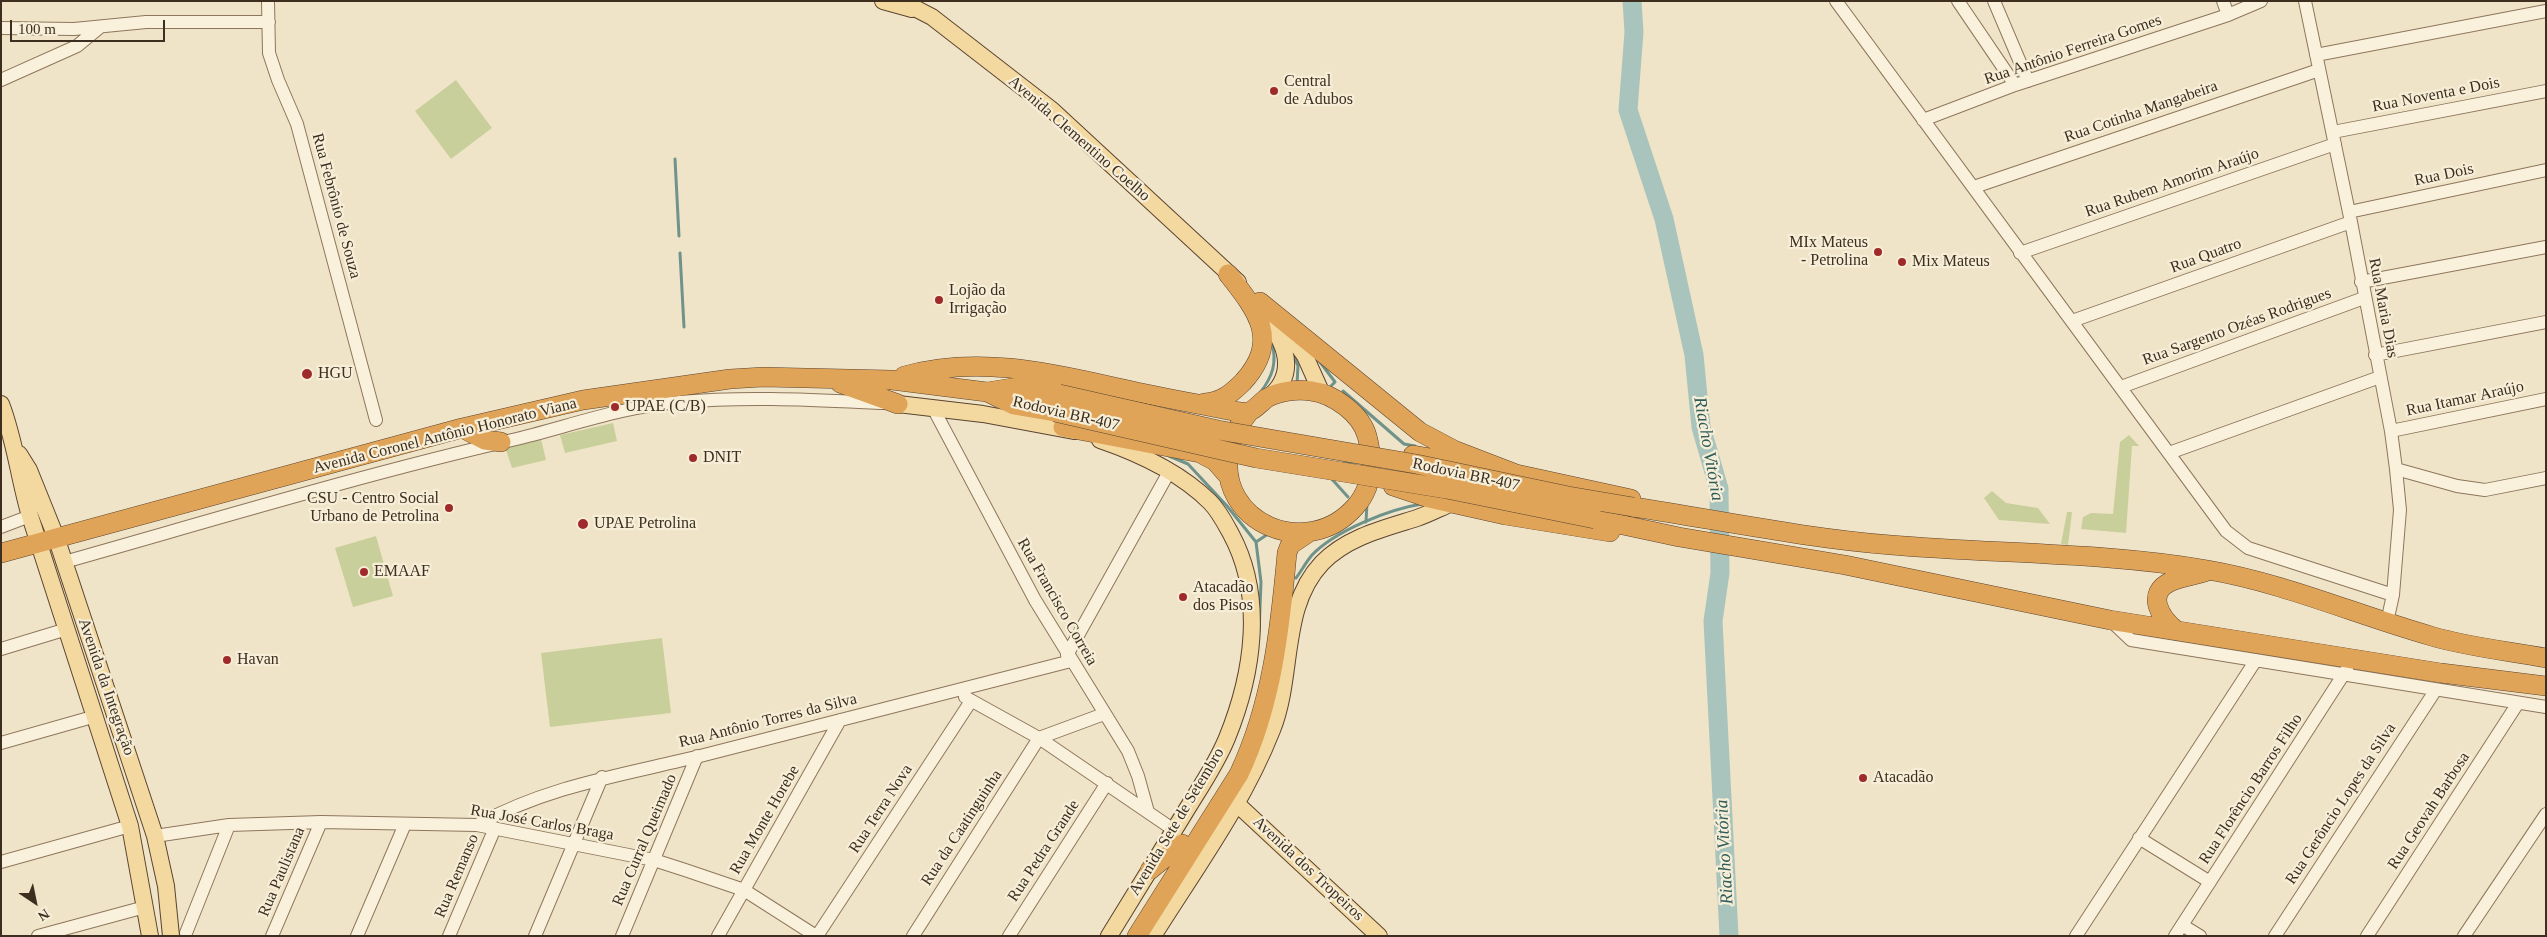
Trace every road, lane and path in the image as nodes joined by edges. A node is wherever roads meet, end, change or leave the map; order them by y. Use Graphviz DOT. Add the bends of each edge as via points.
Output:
graph roads {
  1 [pos="268,1"];
  2 [pos="883,1"];
  3 [pos="901,1"];
  4 [pos="1836,1"];
  5 [pos="1958,1"];
  6 [pos="1994,1"];
  7 [pos="2224,1"];
  8 [pos="2261,1"];
  9 [pos="2305,1"];
  10 [pos="2546,11"];
  11 [pos="924,12"];
  12 [pos="2228,15"];
  13 [pos="269,22"];
  14 [pos="100,27"];
  15 [pos="1,28"];
  16 [pos="2316,54"];
  17 [pos="2319,70"];
  18 [pos="1,80"];
  19 [pos="2028,80"];
  20 [pos="2015,85"];
  21 [pos="2546,91"];
  22 [pos="1923,120"];
  23 [pos="2334,138"];
  24 [pos="2546,170"];
  25 [pos="1974,187"];
  26 [pos="2350,217"];
  27 [pos="2546,246"];
  28 [pos="2020,253"];
  29 [pos="1228,274"];
  30 [pos="2361,282"];
  31 [pos="2364,298"];
  32 [pos="1260,302"];
  33 [pos="2072,321"];
  34 [pos="2546,322"];
  35 [pos="2375,355"];
  36 [pos="823,376"];
  37 [pos="2380,377"];
  38 [pos="892,380"];
  39 [pos="2121,387"];
  40 [pos="987,392"];
  41 [pos="1322,394"];
  42 [pos="1267,398"];
  43 [pos="2546,399"];
  44 [pos="1197,403"];
  45 [pos="1,404"];
  46 [pos="898,404"];
  47 [pos="933,408"];
  48 [pos="1059,411"];
  49 [pos="1248,412"];
  50 [pos="376,420"];
  51 [pos="5,427"];
  52 [pos="462,428"];
  53 [pos="2391,430"];
  54 [pos="1368,441"];
  55 [pos="501,442"];
  56 [pos="14,446"];
  57 [pos="2169,453"];
  58 [pos="2396,469"];
  59 [pos="1169,472"];
  60 [pos="1520,475"];
  61 [pos="1229,477"];
  62 [pos="2546,478"];
  63 [pos="1361,500"];
  64 [pos="1452,503"];
  65 [pos="1659,511"];
  66 [pos="30,516"];
  67 [pos="1,527"];
  68 [pos="1275,530"];
  69 [pos="1308,532"];
  70 [pos="1672,536"];
  71 [pos="47,540"];
  72 [pos="1,553"];
  73 [pos="64,562"];
  74 [pos="2211,570"];
  75 [pos="2394,596"];
  76 [pos="2110,620"];
  77 [pos="2387,622"];
  78 [pos="66,629"];
  79 [pos="2177,631"];
  80 [pos="1,649"];
  81 [pos="1069,658"];
  82 [pos="2546,658"];
  83 [pos="2256,660"];
  84 [pos="2348,668"];
  85 [pos="2546,686"];
  86 [pos="2434,690"];
  87 [pos="954,691"];
  88 [pos="971,700"];
  89 [pos="2518,703"];
  90 [pos="2546,708"];
  91 [pos="1104,714"];
  92 [pos="96,716"];
  93 [pos="840,720"];
  94 [pos="1260,724"];
  95 [pos="1039,738"];
  96 [pos="1,743"];
  97 [pos="1263,750"];
  98 [pos="697,756"];
  99 [pos="602,777"];
  100 [pos="1108,783"];
  101 [pos="1236,803"];
  102 [pos="1148,812"];
  103 [pos="2546,814"];
  104 [pos="321,822"];
  105 [pos="405,824"];
  106 [pos="229,825"];
  107 [pos="477,825"];
  108 [pos="130,826"];
  109 [pos="495,828"];
  110 [pos="155,836"];
  111 [pos="1178,837"];
  112 [pos="2139,838"];
  113 [pos="576,844"];
  114 [pos="654,860"];
  115 [pos="1,862"];
  116 [pos="161,866"];
  117 [pos="1150,870"];
  118 [pos="140,872"];
  119 [pos="2210,882"];
  120 [pos="744,890"];
  121 [pos="145,906"];
  122 [pos="2182,924"];
  123 [pos="180,933"];
  124 [pos="38,936"];
  125 [pos="150,936"];
  126 [pos="272,936"];
  127 [pos="357,936"];
  128 [pos="449,936"];
  129 [pos="535,936"];
  130 [pos="622,936"];
  131 [pos="718,936"];
  132 [pos="816,936"];
  133 [pos="913,936"];
  134 [pos="1009,936"];
  135 [pos="1109,936"];
  136 [pos="1124,936"];
  137 [pos="1137,936"];
  138 [pos="1152,936"];
  139 [pos="1379,936"];
  140 [pos="2076,936"];
  141 [pos="2175,936"];
  142 [pos="2200,936"];
  143 [pos="2275,936"];
  144 [pos="2366,936"];
  145 [pos="2464,936"];
  1 -- 13 [label="street, Rua Febrônio de Souza"];
  2 -- 11 [label="main road, Avenida Clementino Coelho"];
  3 -- 11 [label="main road, Avenida Clementino Coelho"];
  4 -- 22 [label="street"];
  5 -- 20 [label="street"];
  6 -- 19 [label="street"];
  7 -- 12 [label="street"];
  8 -- 12 [label="street, Rua Antônio Ferreira Gomes"];
  9 -- 16 [label="street, Rua Maria Dias"];
  10 -- 16 [label="street"];
  11 -- 29 [label="main road, Avenida Clementino Coelho" via="1052,110"];
  12 -- 19 [label="street, Rua Antônio Ferreira Gomes"];
  13 -- 14 [label="street" via="146,22"];
  13 -- 50 [label="street, Rua Febrônio de Souza" via="269,53 297,124"];
  14 -- 15 [label="street"];
  14 -- 18 [label="street" via="77,46"];
  16 -- 17 [label="street, Rua Maria Dias"];
  17 -- 23 [label="street, Rua Maria Dias"];
  17 -- 25 [label="street, Rua Cotinha Mangabeira"];
  19 -- 20 [label="street, Rua Antônio Ferreira Gomes"];
  20 -- 22 [label="street, Rua Antônio Ferreira Gomes"];
  21 -- 23 [label="street, Rua Noventa e Dois"];
  22 -- 25 [label="street"];
  23 -- 26 [label="street, Rua Maria Dias"];
  23 -- 28 [label="street, Rua Rubem Amorim Araújo"];
  24 -- 26 [label="street, Rua Dois"];
  25 -- 28 [label="street"];
  26 -- 30 [label="street, Rua Maria Dias"];
  26 -- 33 [label="street, Rua Quatro"];
  27 -- 30 [label="street"];
  28 -- 33 [label="street"];
  29 -- 32 [label="main road, Avenida Clementino Coelho"];
  29 -- 42 [label="main road, Avenida Clementino Coelho" via="1256,303 1282,344 1284,377 1280,388"];
  29 -- 44 [label="highway" via="1258,313 1261,354 1255,369 1229,395 1219,401"];
  30 -- 31 [label="street, Rua Maria Dias"];
  31 -- 35 [label="street, Rua Maria Dias"];
  31 -- 39 [label="street, Rua Sargento Ozéas Rodrigues"];
  32 -- 41 [label="main road, Avenida Clementino Coelho" via="1296,341"];
  32 -- 60 [label="highway" via="1420,432 1454,450"];
  33 -- 39 [label="street"];
  34 -- 35 [label="street"];
  35 -- 37 [label="street, Rua Maria Dias"];
  36 -- 38 [label="highway, Avenida Coronel Antônio Honorato Viana"];
  36 -- 46 [label="highway"];
  36 -- 52 [label="highway, Avenida Coronel Antônio Honorato Viana" via="764,376 583,400"];
  37 -- 53 [label="street, Rua Maria Dias"];
  37 -- 57 [label="street"];
  38 -- 40 [label="highway, Avenida Coronel Antônio Honorato Viana"];
  38 -- 44 [label="highway" via="925,370 984,365 1053,374"];
  39 -- 57 [label="street"];
  40 -- 48 [label="highway, Rodovia BR-407" via="1018,387"];
  41 -- 42 [label="highway" via="1290,391"];
  41 -- 54 [label="highway" via="1335,398 1353,413"];
  42 -- 49 [label="highway"];
  43 -- 53 [label="street, Rua Itamar Araújo"];
  44 -- 49 [label="highway"];
  45 -- 51 [label="main road, Avenida da Integração"];
  46 -- 47 [label="main road, Avenida Sete de Setembro"];
  46 -- 55 [label="street" via="800,399 679,402 620,412"];
  47 -- 48 [label="main road, Avenida Sete de Setembro"];
  47 -- 81 [label="street, Rua Francisco Correia"];
  48 -- 59 [label="main road, Avenida Sete de Setembro"];
  48 -- 61 [label="highway" via="1200,453 1215,461"];
  48 -- 65 [label="highway, Rodovia BR-407, bridge" via="1218,430"];
  48 -- 70 [label="highway, Rodovia BR-407, bridge" via="1256,458 1447,489"];
  49 -- 61 [label="highway" via="1235,430 1228,453"];
  51 -- 56 [label="main road, Avenida da Integração"];
  52 -- 55 [label="highway" via="485,440"];
  52 -- 71 [label="highway, Avenida Coronel Antônio Honorato Viana"];
  53 -- 58 [label="street, Rua Maria Dias"];
  54 -- 60 [label="highway" via="1380,449"];
  54 -- 63 [label="highway" via="1372,454 1371,477"];
  55 -- 73 [label="street"];
  56 -- 66 [label="main road, Avenida da Integração" via="18,476"];
  56 -- 71 [label="main road, Avenida da Integração" via="28,470"];
  57 -- 75 [label="street" via="2226,531 2248,548"];
  58 -- 62 [label="street" via="2457,486 2485,490"];
  58 -- 75 [label="street, Rua Maria Dias" via="2400,510"];
  59 -- 81 [label="street"];
  59 -- 111 [label="main road, Avenida Sete de Setembro" via="1210,502 1224,520 1247,572 1253,628 1242,693 1227,738"];
  60 -- 65 [label="highway" via="1651,504"];
  61 -- 68 [label="highway" via="1238,500 1254,518"];
  63 -- 64 [label="highway" via="1374,489 1392,486"];
  63 -- 69 [label="highway" via="1345,518 1324,530"];
  64 -- 70 [label="highway" via="1631,536"];
  64 -- 97 [label="main road" via="1389,525 1340,548 1307,582 1297,603 1279,708"];
  65 -- 74 [label="highway, Rodovia BR-407" via="1765,530 1893,546 2092,555"];
  66 -- 67 [label="street"];
  66 -- 71 [label="main road, Avenida da Integração"];
  68 -- 69 [label="highway"];
  68 -- 111 [label="highway, Avenida Sete de Setembro" via="1281,543 1256,696 1230,766"];
  69 -- 94 [label="highway, Avenida Sete de Setembro" via="1290,545 1287,554 1274,667"];
  70 -- 76 [label="highway, Rodovia BR-407" via="1845,565"];
  71 -- 72 [label="highway, Avenida Coronel Antônio Honorato Viana"];
  71 -- 73 [label="main road, Avenida da Integração"];
  71 -- 78 [label="main road, Avenida da Integração"];
  73 -- 110 [label="main road, Avenida da Integração"];
  74 -- 77 [label="highway, Rodovia BR-407"];
  74 -- 79 [label="highway" via="2173,581 2162,591 2157,602 2158,610"];
  75 -- 77 [label="street, Rua Maria Dias"];
  76 -- 79 [label="highway, Rodovia BR-407"];
  76 -- 83 [label="street" via="2131,640"];
  77 -- 82 [label="highway, Rodovia BR-407" via="2465,644"];
  78 -- 80 [label="street"];
  78 -- 92 [label="main road, Avenida da Integração"];
  79 -- 84 [label="highway, Rodovia BR-407"];
  81 -- 87 [label="street, Rua Antônio Torres da Silva"];
  81 -- 91 [label="street, Rua Francisco Correia"];
  83 -- 84 [label="street"];
  83 -- 112 [label="street"];
  84 -- 85 [label="highway, Rodovia BR-407"];
  84 -- 86 [label="street"];
  84 -- 119 [label="street, Rua Florêncio Barros Filho"];
  86 -- 89 [label="street"];
  86 -- 143 [label="street, Rua Gerôncio Lopes da Silva"];
  87 -- 88 [label="street"];
  87 -- 93 [label="street, Rua Antônio Torres da Silva"];
  88 -- 95 [label="street"];
  88 -- 132 [label="street, Rua Terra Nova"];
  89 -- 90 [label="street"];
  89 -- 144 [label="street, Rua Geovah Barbosa"];
  91 -- 95 [label="street"];
  91 -- 102 [label="street, Rua Francisco Correia" via="1134,763"];
  92 -- 96 [label="street"];
  92 -- 108 [label="main road, Avenida da Integração"];
  93 -- 98 [label="street, Rua Antônio Torres da Silva"];
  93 -- 120 [label="street, Rua Monte Horebe"];
  94 -- 97 [label="highway"];
  94 -- 137 [label="highway, Avenida Sete de Setembro" via="1239,774"];
  95 -- 100 [label="street"];
  95 -- 133 [label="street, Rua da Caatinguinha"];
  97 -- 101 [label="main road"];
  98 -- 99 [label="street, Rua Antônio Torres da Silva"];
  98 -- 114 [label="street, Rua Curral Queimado"];
  99 -- 107 [label="street, Rua Antônio Torres da Silva" via="519,803"];
  99 -- 113 [label="street"];
  100 -- 102 [label="street"];
  100 -- 134 [label="street, Rua Pedra Grande"];
  101 -- 138 [label="main road"];
  101 -- 139 [label="main road, Avenida dos Tropeiros"];
  102 -- 111 [label="street"];
  103 -- 145 [label="street"];
  104 -- 105 [label="street, Rua José Carlos Braga"];
  104 -- 106 [label="street, Rua José Carlos Braga"];
  104 -- 126 [label="street, Rua Paulistana"];
  105 -- 107 [label="street, Rua José Carlos Braga"];
  105 -- 127 [label="street"];
  106 -- 110 [label="street, Rua José Carlos Braga"];
  106 -- 123 [label="street"];
  107 -- 109 [label="street, Rua José Carlos Braga"];
  108 -- 115 [label="street"];
  108 -- 118 [label="main road, Avenida da Integração"];
  109 -- 113 [label="street, Rua José Carlos Braga"];
  109 -- 128 [label="street, Rua Remanso"];
  110 -- 116 [label="main road, Avenida da Integração"];
  111 -- 117 [label="highway"];
  111 -- 136 [label="highway, Avenida Sete de Setembro"];
  112 -- 119 [label="street"];
  112 -- 140 [label="street"];
  113 -- 114 [label="street, Rua José Carlos Braga"];
  113 -- 129 [label="street"];
  114 -- 120 [label="street, Rua José Carlos Braga"];
  114 -- 130 [label="street, Rua Curral Queimado"];
  116 -- 118 [label="main road" via="150,866"];
  116 -- 123 [label="main road, Avenida da Integração"];
  117 -- 135 [label="main road, Avenida Sete de Setembro"];
  118 -- 121 [label="main road, Avenida da Integração"];
  119 -- 122 [label="street, Rua Florêncio Barros Filho"];
  120 -- 131 [label="street, Rua Monte Horebe"];
  120 -- 132 [label="street, Rua José Carlos Braga"];
  121 -- 124 [label="street"];
  121 -- 125 [label="main road, Avenida da Integração"];
  122 -- 141 [label="street, Rua Florêncio Barros Filho"];
  122 -- 142 [label="street"];
}
